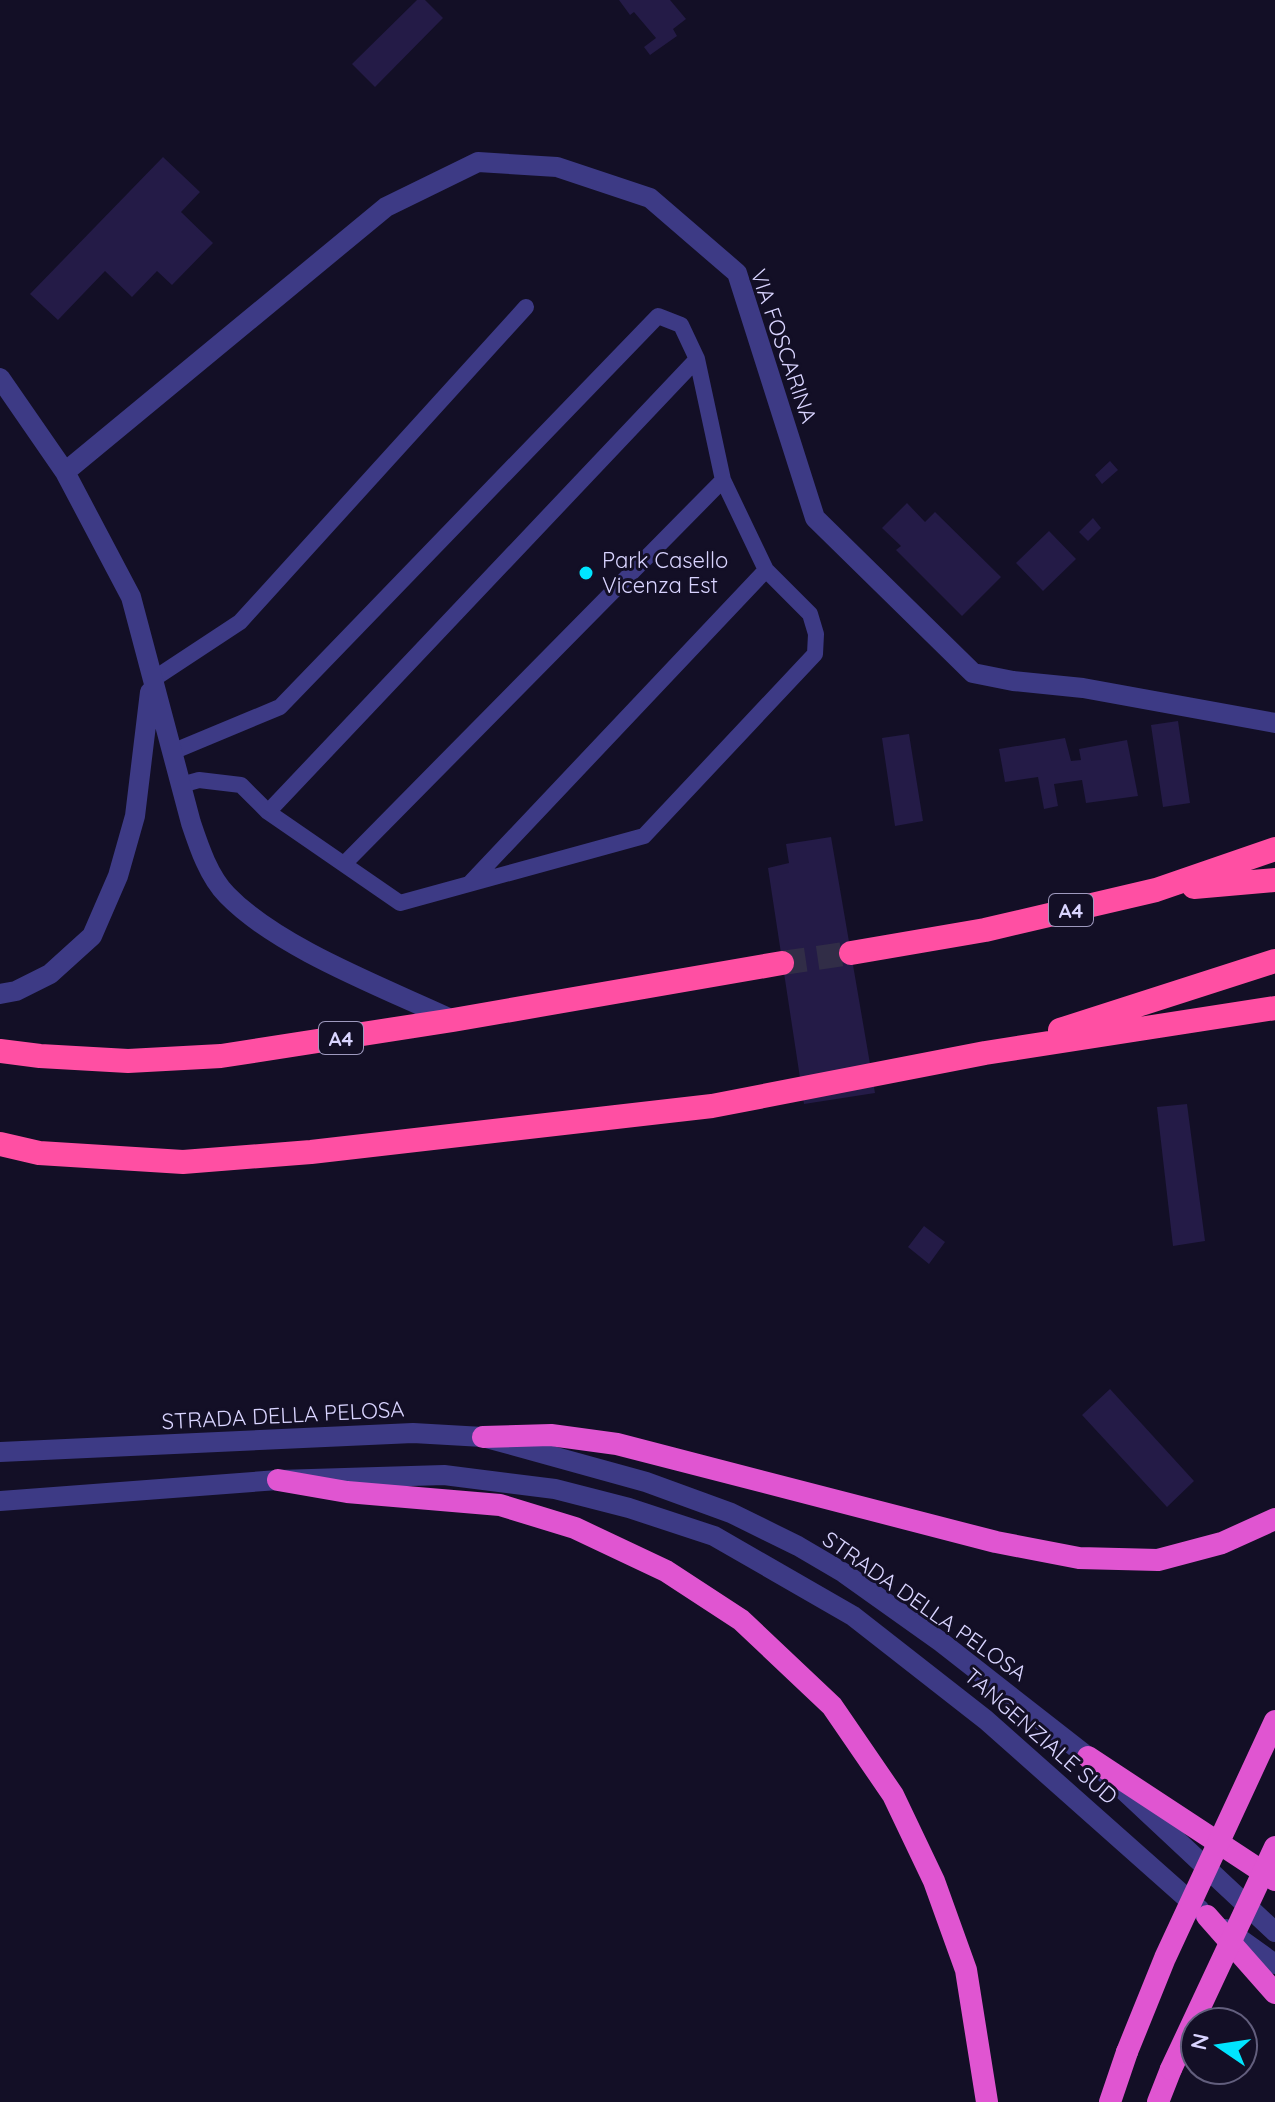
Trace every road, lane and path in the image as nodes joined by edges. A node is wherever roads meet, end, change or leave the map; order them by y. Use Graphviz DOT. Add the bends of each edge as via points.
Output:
graph roads {
  1 [pos="526,307"];
  2 [pos="697,359"];
  3 [pos="0,378"];
  4 [pos="65,472"];
  5 [pos="723,480"];
  6 [pos="766,570"];
  7 [pos="152,680"];
  8 [pos="1275,723"];
  9 [pos="172,752"];
  10 [pos="181,785"];
  11 [pos="268,812"];
  12 [pos="1275,849"];
  13 [pos="344,864"];
  14 [pos="1275,880"];
  15 [pos="468,884"];
  16 [pos="1156,890"];
  17 [pos="851,953"];
  18 [pos="1275,961"];
  19 [pos="782,963"];
  20 [pos="0,994"];
  21 [pos="1275,1008"];
  22 [pos="453,1020"];
  23 [pos="0,1051"];
  24 [pos="985,1053"];
  25 [pos="0,1144"];
  26 [pos="483,1437"];
  27 [pos="0,1452"];
  28 [pos="278,1480"];
  29 [pos="0,1501"];
  30 [pos="1275,1519"];
  31 [pos="1275,1721"];
  32 [pos="1088,1757"];
  33 [pos="1275,1847"];
  34 [pos="1275,1880"];
  35 [pos="1207,1916"];
  36 [pos="1275,1932"];
  37 [pos="1275,1964"];
  38 [pos="1275,1993"];
  39 [pos="987,2102"];
  40 [pos="1110,2102"];
  41 [pos="1158,2102"];
  1 -- 7 [label="lane" via="240,622"];
  2 -- 5 [label="lane"];
  2 -- 9 [label="lane" via="681,325 658,316 280,707"];
  2 -- 11 [label="lane"];
  3 -- 4 [label="street"];
  4 -- 7 [label="street" via="131,597"];
  4 -- 8 [label="street, VIA FOSCARINA" via="386,207 478,162 557,167 650,198 737,273 815,518 973,673"];
  5 -- 6 [label="lane"];
  5 -- 13 [label="lane"];
  6 -- 15 [label="lane"];
  6 -- 15 [label="lane" via="810,614 815,654 644,836"];
  7 -- 9 [label="street"];
  7 -- 20 [label="street" via="135,816 118,876 92,936 50,974"];
  9 -- 10 [label="street"];
  10 -- 11 [label="lane" via="199,780 241,785"];
  10 -- 22 [label="street" via="202,853 225,893 265,927"];
  11 -- 13 [label="lane"];
  12 -- 16 [label="highway, A4"];
  13 -- 15 [label="lane" via="400,903"];
  14 -- 16 [label="highway"];
  16 -- 17 [label="highway, A4" via="985,930"];
  18 -- 24 [label="highway"];
  19 -- 22 [label="highway, A4"];
  21 -- 24 [label="highway"];
  22 -- 23 [label="highway, A4" via="167,1061 83,1060"];
  24 -- 25 [label="highway" via="712,1106 311,1152 183,1162 39,1153"];
  26 -- 27 [label="street, STRADA DELLA PELOSA" via="413,1433"];
  26 -- 30 [label="highway" via="551,1435 617,1444 996,1542 1079,1558 1158,1560 1222,1543"];
  26 -- 32 [label="street, STRADA DELLA PELOSA" via="646,1482 731,1513 798,1546 941,1642"];
  28 -- 29 [label="street"];
  28 -- 35 [label="street, TANGENZIALE SUD" via="444,1475 555,1489 714,1536 853,1616 986,1720"];
  28 -- 39 [label="highway" via="347,1492 500,1505 575,1528 666,1571 741,1620 832,1706 893,1795 934,1881 966,1970"];
  31 -- 40 [label="highway, bridge" via="1165,1958"];
  32 -- 34 [label="highway"];
  32 -- 36 [label="street, STRADA DELLA PELOSA"];
  33 -- 41 [label="highway, bridge"];
  35 -- 37 [label="street"];
  35 -- 38 [label="highway"];
}
